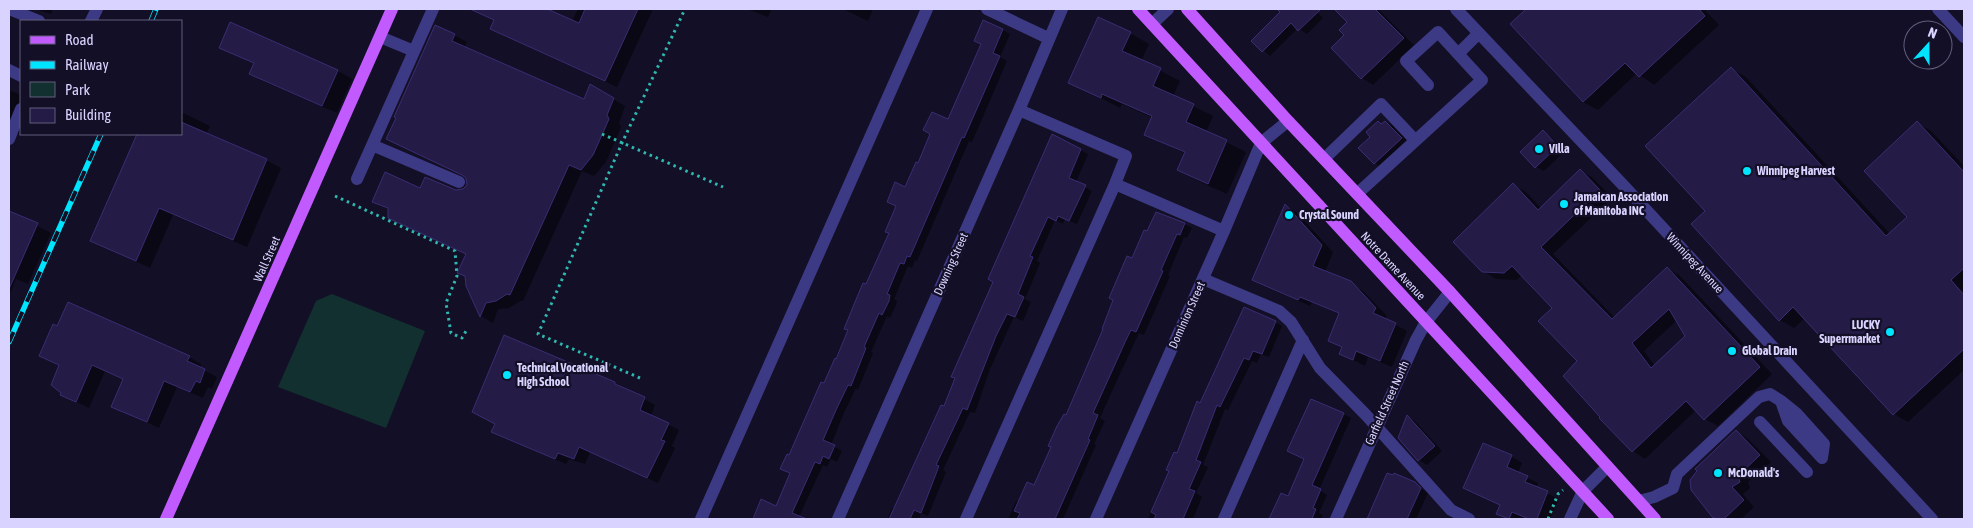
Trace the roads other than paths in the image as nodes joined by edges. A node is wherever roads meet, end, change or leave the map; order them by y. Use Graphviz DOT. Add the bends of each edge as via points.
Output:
graph roads {
  1 [pos="433,9"];
  2 [pos="927,9"];
  3 [pos="987,9"];
  4 [pos="1062,9"];
  5 [pos="1138,9"];
  6 [pos="1168,9"];
  7 [pos="1186,9"];
  8 [pos="1456,9"];
  9 [pos="1938,9"];
  10 [pos="9,10"];
  11 [pos="388,10"];
  12 [pos="36,20"];
  13 [pos="1152,24"];
  14 [pos="1478,33"];
  15 [pos="380,37"];
  16 [pos="1964,37"];
  17 [pos="1048,38"];
  18 [pos="414,51"];
  19 [pos="1458,54"];
  20 [pos="1428,85"];
  21 [pos="1019,110"];
  22 [pos="20,112"];
  23 [pos="1288,121"];
  24 [pos="9,139"];
  25 [pos="1415,140"];
  26 [pos="1261,143"];
  27 [pos="372,145"];
  28 [pos="1325,158"];
  29 [pos="357,179"];
  30 [pos="459,182"];
  31 [pos="1114,184"];
  32 [pos="1358,193"];
  33 [pos="1224,231"];
  34 [pos="1203,278"];
  35 [pos="1450,292"];
  36 [pos="1426,322"];
  37 [pos="1303,340"];
  38 [pos="1760,422"];
  39 [pos="1377,427"];
  40 [pos="1822,458"];
  41 [pos="1607,467"];
  42 [pos="1807,472"];
  43 [pos="1583,491"];
  44 [pos="1639,501"];
  45 [pos="1449,515"];
  46 [pos="166,519"];
  47 [pos="701,519"];
  48 [pos="838,519"];
  49 [pos="966,519"];
  50 [pos="1096,519"];
  51 [pos="1224,519"];
  52 [pos="1336,519"];
  53 [pos="1469,519"];
  54 [pos="1570,519"];
  55 [pos="1608,519"];
  56 [pos="1655,519"];
  57 [pos="1932,519"];
  1 -- 18 [label="street"];
  2 -- 47 [label="street"];
  3 -- 17 [label="street"];
  4 -- 17 [label="street, Downing Street"];
  5 -- 13 [label="main road, Notre Dame Avenue"];
  6 -- 13 [label="street"];
  7 -- 23 [label="main road, Notre Dame Avenue"];
  8 -- 14 [label="street, Winnipeg Avenue"];
  9 -- 16 [label="street"];
  10 -- 12 [label="street"];
  11 -- 15 [label="main road, Wall Street"];
  13 -- 26 [label="main road, Notre Dame Avenue"];
  14 -- 19 [label="street"];
  14 -- 57 [label="street, Winnipeg Avenue" via="1630,192"];
  15 -- 18 [label="street"];
  15 -- 46 [label="main road, Wall Street"];
  17 -- 21 [label="street, Downing Street"];
  18 -- 27 [label="street"];
  19 -- 20 [label="street" via="1438,32 1406,62"];
  19 -- 25 [label="street" via="1482,80"];
  21 -- 31 [label="street" via="1126,156"];
  21 -- 48 [label="street, Downing Street"];
  22 -- 24 [label="street"];
  23 -- 26 [label="street, Dominion Street"];
  23 -- 28 [label="main road, Notre Dame Avenue"];
  25 -- 28 [label="street" via="1381,104"];
  25 -- 32 [label="street"];
  26 -- 33 [label="street, Dominion Street"];
  26 -- 36 [label="main road, Notre Dame Avenue"];
  27 -- 29 [label="street"];
  27 -- 30 [label="street"];
  28 -- 32 [label="main road, Notre Dame Avenue"];
  31 -- 33 [label="street"];
  31 -- 49 [label="street"];
  32 -- 35 [label="main road, Notre Dame Avenue"];
  33 -- 34 [label="street, Dominion Street"];
  34 -- 37 [label="street" via="1279,311"];
  34 -- 50 [label="street, Dominion Street"];
  35 -- 36 [label="street, Garfield Street North"];
  35 -- 41 [label="main road, Notre Dame Avenue"];
  36 -- 39 [label="street, Garfield Street North"];
  36 -- 43 [label="main road, Notre Dame Avenue"];
  37 -- 39 [label="street" via="1320,368"];
  37 -- 51 [label="street"];
  38 -- 42 [label="street"];
  39 -- 45 [label="street"];
  39 -- 52 [label="street, Garfield Street North"];
  40 -- 44 [label="street" via="1788,421 1781,401 1770,394 1759,397 1677,474 1673,488"];
  41 -- 43 [label="street"];
  41 -- 44 [label="main road, Notre Dame Avenue"];
  43 -- 54 [label="street"];
  43 -- 55 [label="main road, Notre Dame Avenue"];
  44 -- 56 [label="main road, Notre Dame Avenue"];
  45 -- 53 [label="street"];
}
